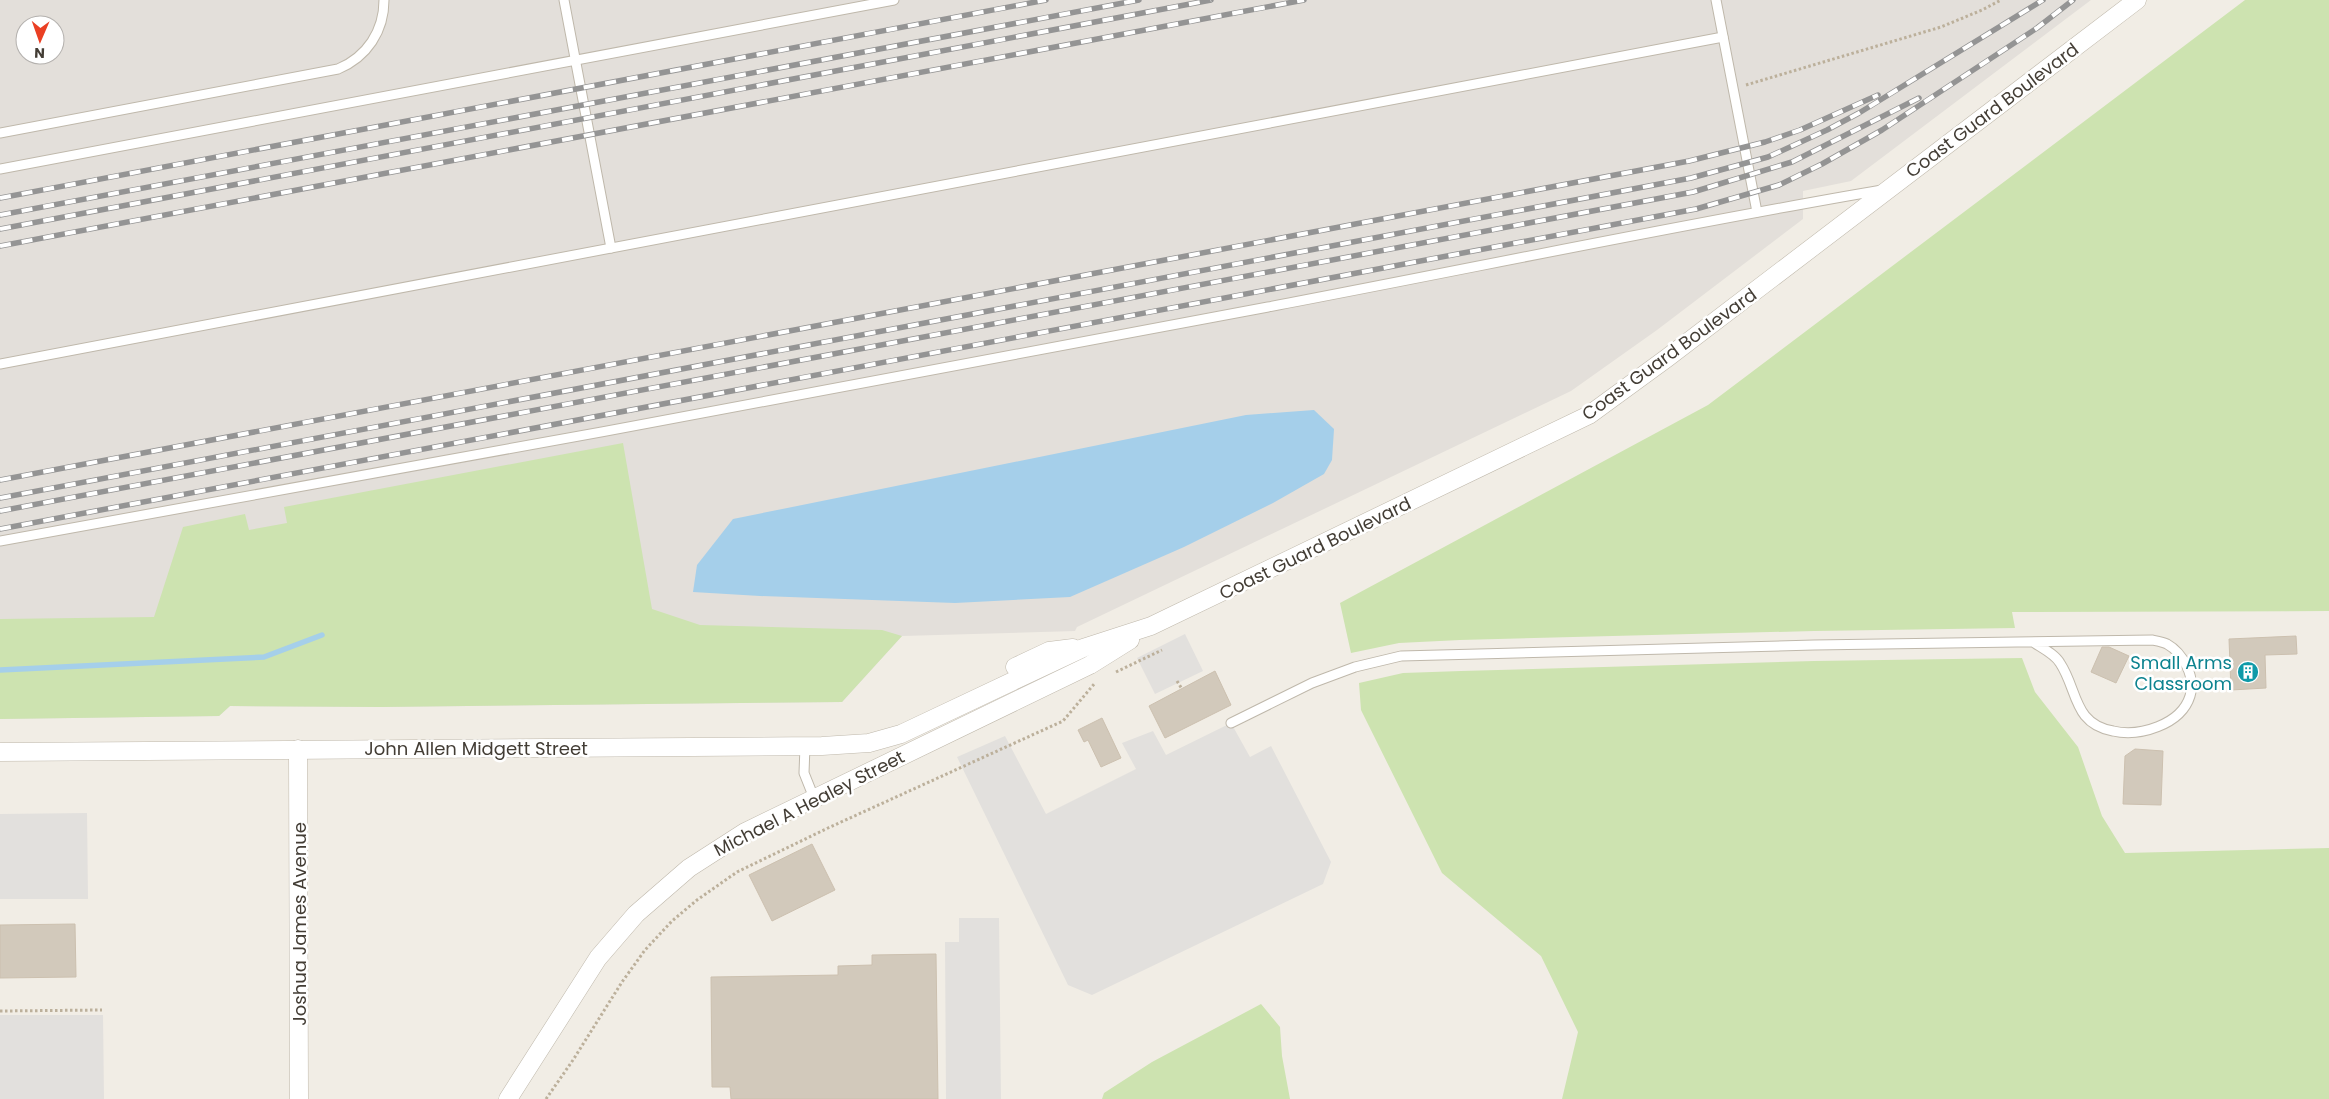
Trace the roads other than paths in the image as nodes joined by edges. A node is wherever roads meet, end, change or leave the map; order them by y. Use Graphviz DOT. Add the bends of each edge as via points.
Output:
graph roads {
  1 [pos="384,0"];
  2 [pos="564,0"];
  3 [pos="894,0"];
  4 [pos="1716,0"];
  5 [pos="2137,0"];
  6 [pos="1723,37"];
  7 [pos="576,60"];
  8 [pos="0,133"];
  9 [pos="0,169"];
  10 [pos="1889,189"];
  11 [pos="1757,212"];
  12 [pos="611,248"];
  13 [pos="0,364"];
  14 [pos="0,541"];
  15 [pos="1151,626"];
  16 [pos="2033,642"];
  17 [pos="1083,648"];
  18 [pos="1093,673"];
  19 [pos="1231,722"];
  20 [pos="805,746"];
  21 [pos="298,749"];
  22 [pos="0,752"];
  23 [pos="814,798"];
  24 [pos="299,1099"];
  25 [pos="508,1099"];
  1 -- 8 [label="lane" via="382,19 374,38 358,57 338,69"];
  2 -- 7 [label="lane"];
  3 -- 7 [label="lane"];
  4 -- 6 [label="lane"];
  5 -- 10 [label="street, Coast Guard Boulevard"];
  6 -- 11 [label="lane"];
  6 -- 12 [label="lane"];
  7 -- 9 [label="lane"];
  7 -- 12 [label="lane"];
  10 -- 11 [label="lane"];
  10 -- 15 [label="street, Coast Guard Boulevard" via="1589,415"];
  11 -- 14 [label="lane" via="1274,306"];
  12 -- 13 [label="lane"];
  15 -- 17 [label="street, Coast Guard Boulevard"];
  15 -- 18 [label="street, Coast Guard Boulevard"];
  16 -- 16 [label="lane" via="2110,639 2152,640 2167,644 2183,657 2191,678 2190,696 2178,714 2156,728 2114,732 2096,726 2081,712 2060,662"];
  16 -- 19 [label="lane" via="1401,656 1312,682"];
  17 -- 20 [label="street, John Allen Midgett Street" via="884,740 852,745"];
  18 -- 23 [label="street, Michael A Healey Street"];
  20 -- 21 [label="street, John Allen Midgett Street"];
  20 -- 23 [label="lane" via="804,773"];
  21 -- 22 [label="street, John Allen Midgett Street"];
  21 -- 24 [label="street, Joshua James Avenue"];
  23 -- 25 [label="street, Michael A Healey Street" via="715,850 636,914 583,980"];
}
